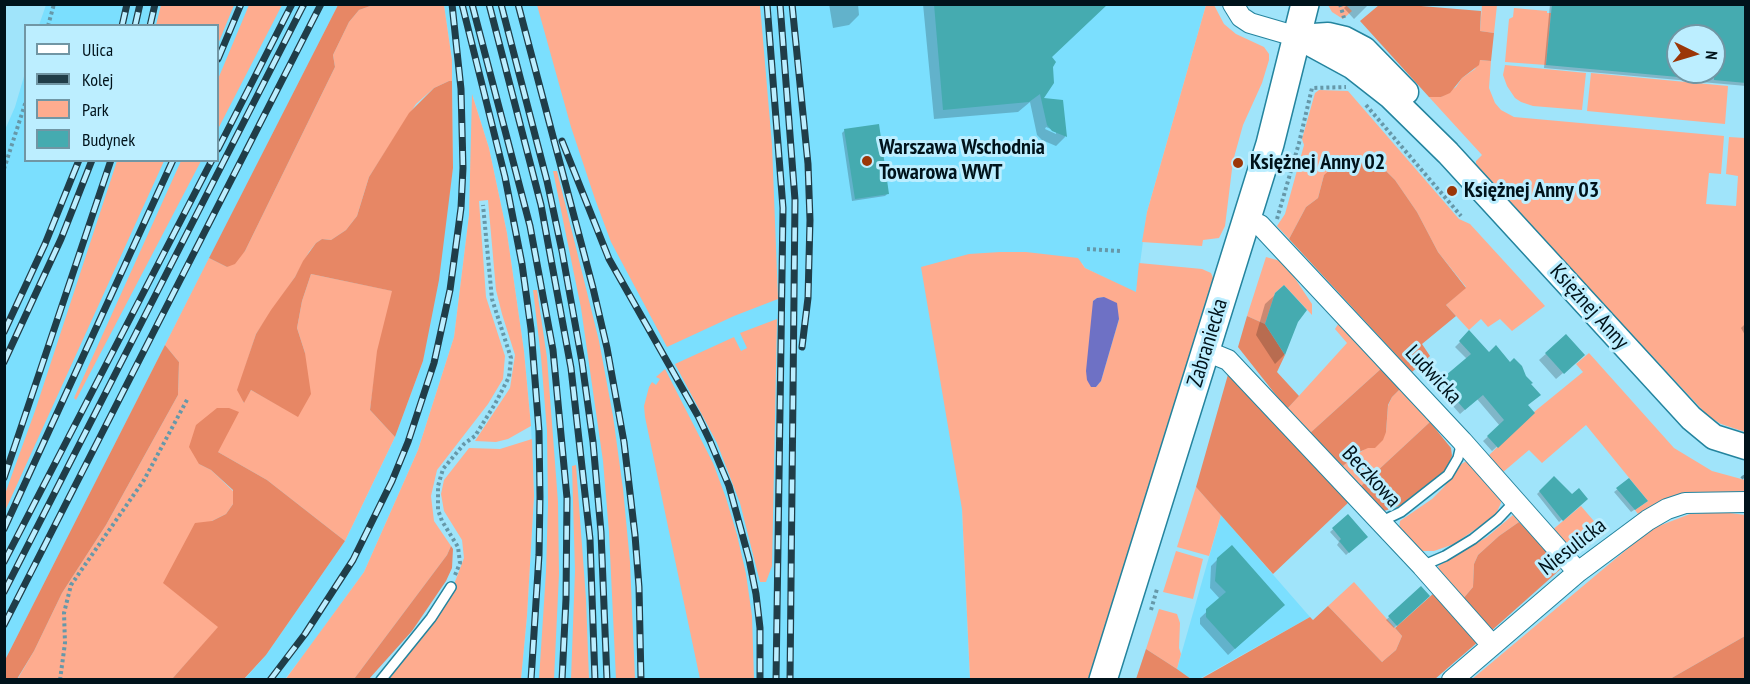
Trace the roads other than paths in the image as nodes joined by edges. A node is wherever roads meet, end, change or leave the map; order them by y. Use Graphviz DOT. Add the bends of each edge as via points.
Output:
graph roads {
  1 [pos="1233,4"];
  2 [pos="1305,4"];
  3 [pos="1298,37"];
  4 [pos="1247,219"];
  5 [pos="1206,351"];
  6 [pos="1462,441"];
  7 [pos="1743,446"];
  8 [pos="1515,501"];
  9 [pos="1746,502"];
  10 [pos="1380,522"];
  11 [pos="1422,566"];
  12 [pos="1578,572"];
  13 [pos="451,587"];
  14 [pos="1492,645"];
  15 [pos="381,680"];
  16 [pos="1103,680"];
  17 [pos="1452,680"];
  1 -- 3 [label="street, Księżnej Anny" via="1250,23"];
  2 -- 3 [label="main road, Zabraniecka"];
  3 -- 4 [label="main road, Zabraniecka"];
  3 -- 7 [label="street, Księżnej Anny" via="1328,35 1364,49 1416,104 1448,153 1691,418 1714,436"];
  4 -- 5 [label="main road, Zabraniecka"];
  4 -- 6 [label="street, Ludwicka" via="1269,234"];
  5 -- 10 [label="street, Beczkowa" via="1228,360"];
  5 -- 16 [label="main road, Zabraniecka"];
  6 -- 8 [label="street, Ludwicka"];
  6 -- 10 [label="lane" via="1448,475 1401,512"];
  8 -- 11 [label="lane" via="1473,539"];
  8 -- 12 [label="street, Ludwicka"];
  9 -- 12 [label="street, Niesulicka" via="1685,503 1667,509"];
  10 -- 11 [label="street, Beczkowa"];
  11 -- 14 [label="street, Beczkowa"];
  12 -- 14 [label="street, Niesulicka"];
  13 -- 15 [label="lane"];
  14 -- 17 [label="street, Niesulicka"];
}
